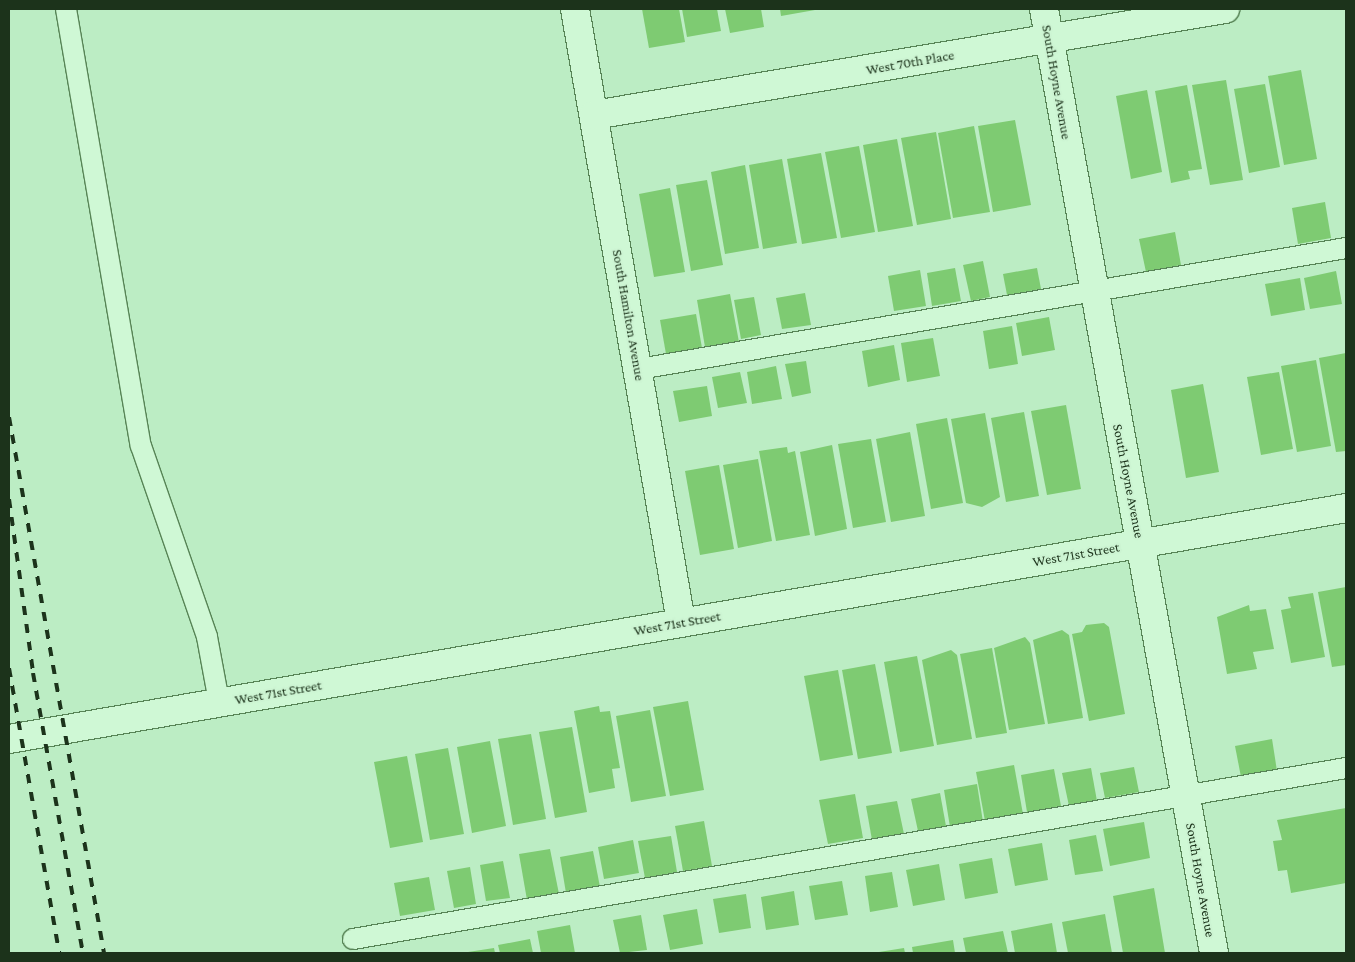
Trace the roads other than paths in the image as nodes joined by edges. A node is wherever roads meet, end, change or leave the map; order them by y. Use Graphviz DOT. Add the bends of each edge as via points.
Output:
graph roads {
  1 [pos="66,9"];
  2 [pos="575,9"];
  3 [pos="1044,9"];
  4 [pos="1225,9"];
  5 [pos="1050,39"];
  6 [pos="594,116"];
  7 [pos="1346,248"];
  8 [pos="1094,292"];
  9 [pos="639,369"];
  10 [pos="1346,508"];
  11 [pos="1140,542"];
  12 [pos="681,622"];
  13 [pos="219,702"];
  14 [pos="9,739"];
  15 [pos="1346,768"];
  16 [pos="1186,796"];
  17 [pos="353,939"];
  18 [pos="1214,953"];
  1 -- 13 [label="lane" via="142,446 207,637"];
  2 -- 6 [label="street, South Hamilton Avenue"];
  3 -- 5 [label="street, South Hoyne Avenue"];
  4 -- 5 [label="street, West 70th Place"];
  5 -- 6 [label="street, West 70th Place"];
  5 -- 8 [label="street, South Hoyne Avenue"];
  6 -- 9 [label="street, South Hamilton Avenue"];
  7 -- 8 [label="lane"];
  8 -- 9 [label="lane"];
  8 -- 11 [label="street, South Hoyne Avenue"];
  9 -- 12 [label="street, South Hamilton Avenue"];
  10 -- 11 [label="street, West 71st Street"];
  11 -- 12 [label="street, West 71st Street"];
  11 -- 16 [label="street, South Hoyne Avenue"];
  12 -- 13 [label="street, West 71st Street"];
  13 -- 14 [label="street, West 71st Street"];
  15 -- 16 [label="lane"];
  16 -- 17 [label="lane"];
  16 -- 18 [label="street, South Hoyne Avenue"];
}
